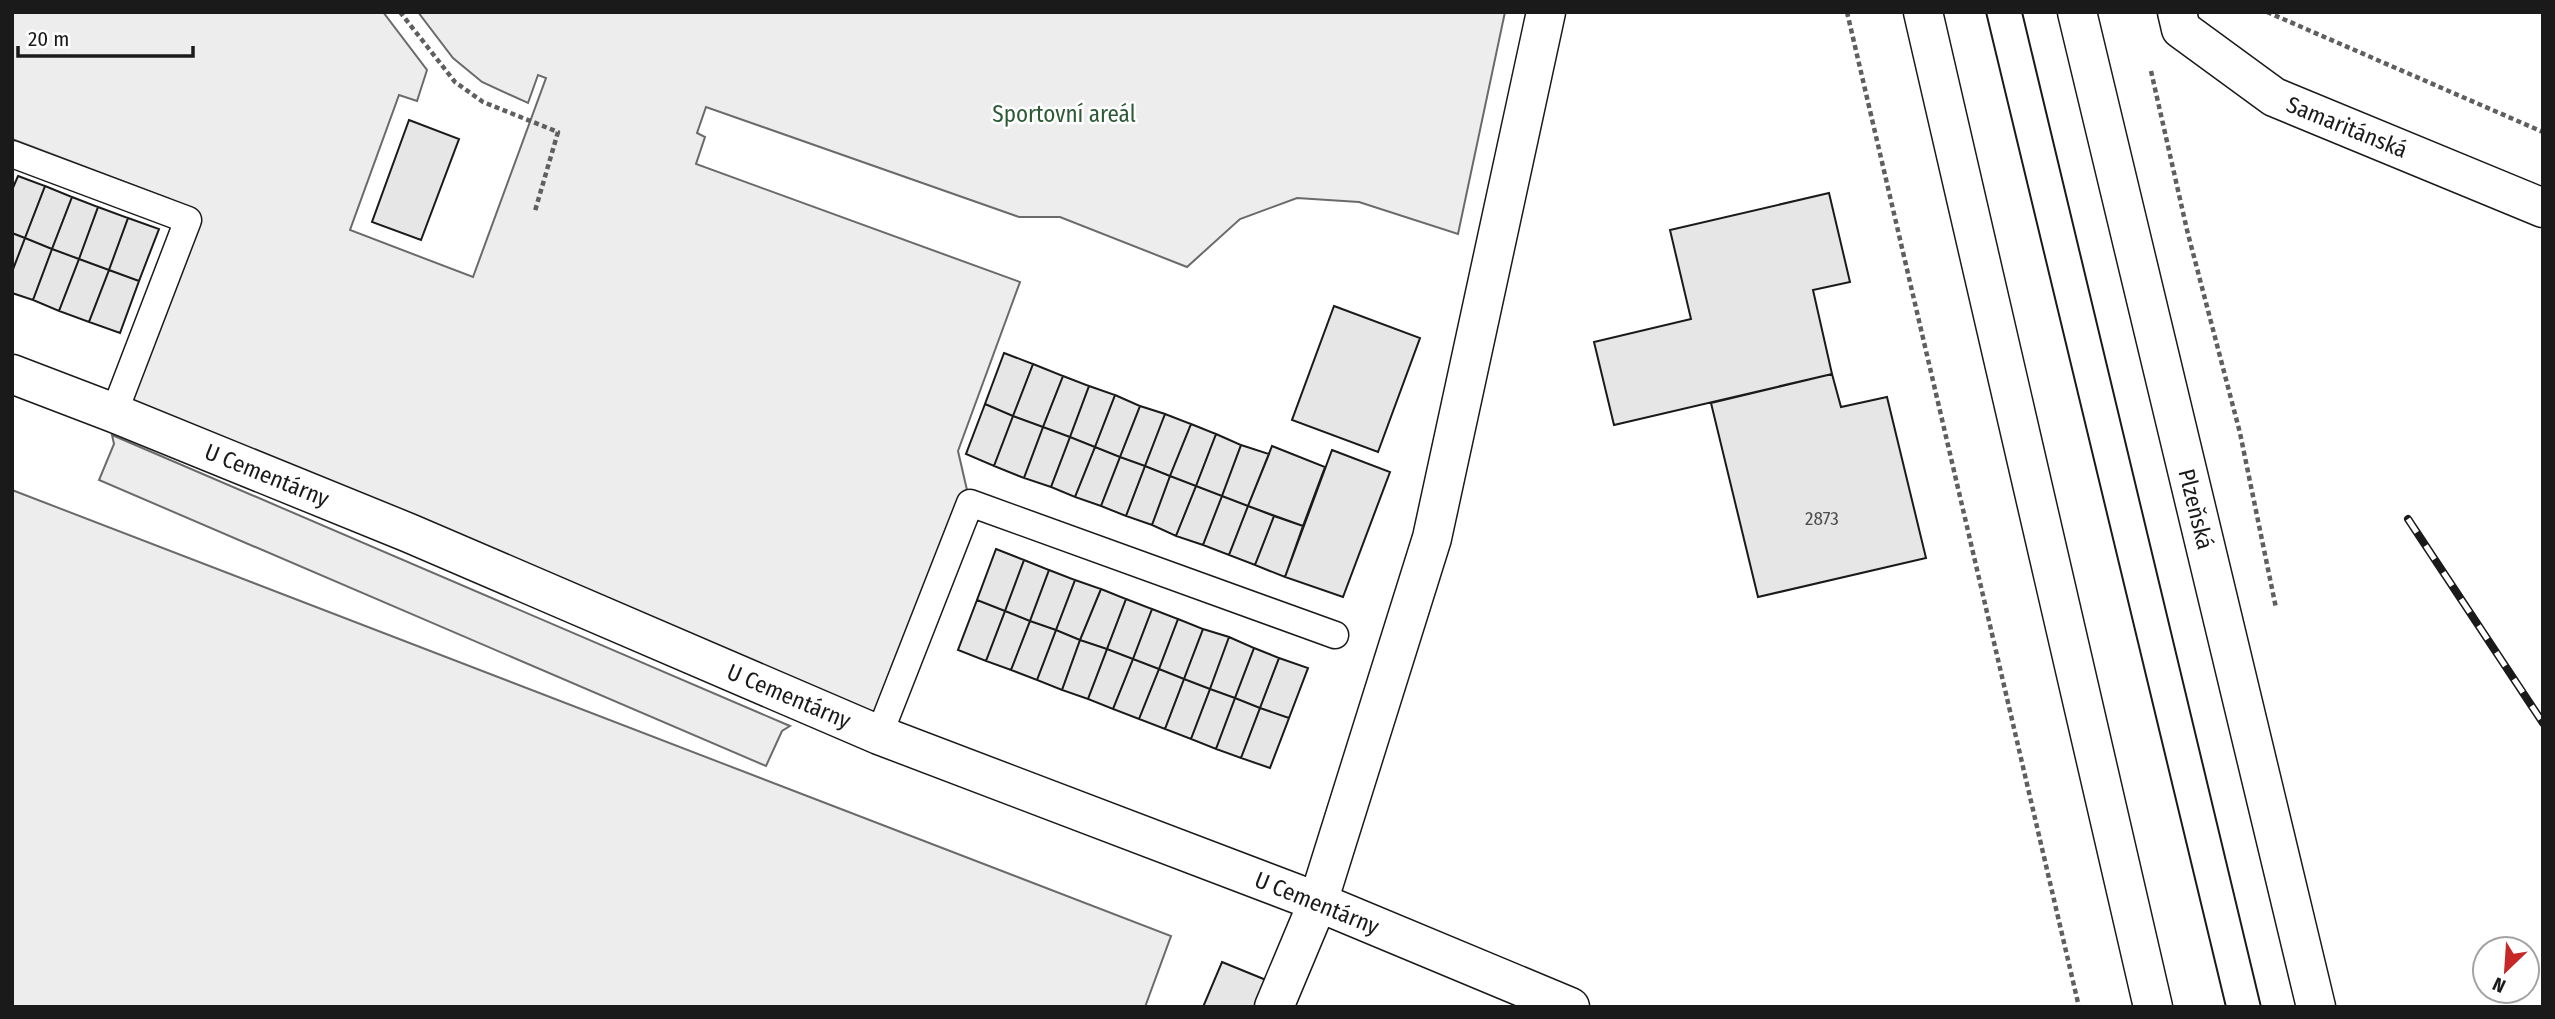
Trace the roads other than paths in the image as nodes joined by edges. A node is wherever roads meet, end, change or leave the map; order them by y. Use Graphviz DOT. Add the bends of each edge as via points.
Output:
graph roads {
  1 [pos="1546,12"];
  2 [pos="1923,12"];
  3 [pos="2077,12"];
  4 [pos="2177,12"];
  5 [pos="12,154"];
  6 [pos="2543,208"];
  7 [pos="12,374"];
  8 [pos="114,413"];
  9 [pos="1335,635"];
  10 [pos="879,735"];
  11 [pos="1318,902"];
  12 [pos="1273,1007"];
  13 [pos="1570,1007"];
  14 [pos="2153,1007"];
  15 [pos="2316,1007"];
  1 -- 11 [label="street" via="1432,538"];
  2 -- 14 [label="street"];
  3 -- 15 [label="street, Plzeňská"];
  4 -- 6 [label="street, Samaritánská" via="2180,29 2274,97"];
  5 -- 8 [label="lane" via="188,220"];
  7 -- 8 [label="street, U Cementárny"];
  8 -- 10 [label="street, U Cementárny" via="409,533"];
  9 -- 10 [label="lane" via="970,503"];
  10 -- 11 [label="street, U Cementárny"];
  11 -- 12 [label="street"];
  11 -- 13 [label="street, U Cementárny"];
}
